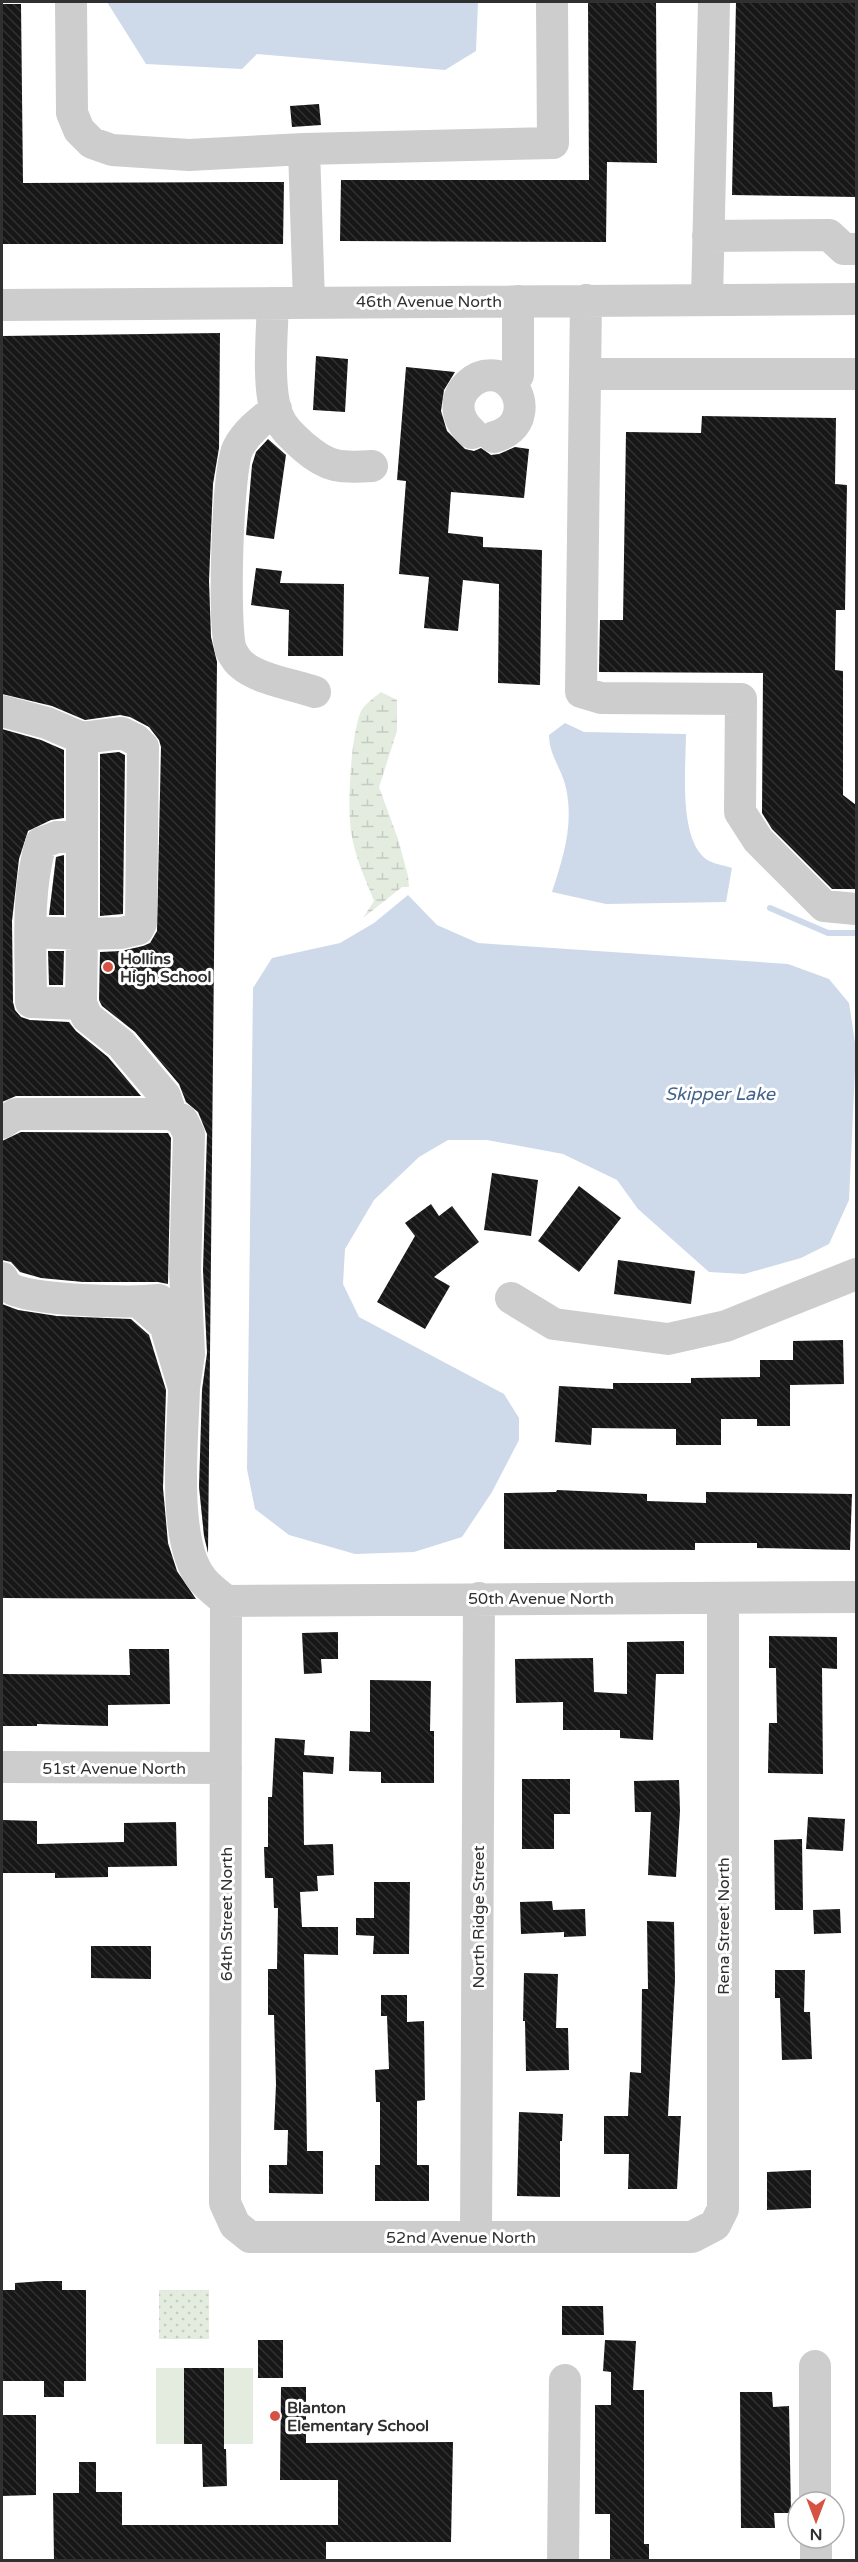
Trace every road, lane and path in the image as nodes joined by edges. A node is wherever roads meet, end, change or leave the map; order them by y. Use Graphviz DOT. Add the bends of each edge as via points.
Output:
graph roads {
  1 [pos="71,2"];
  2 [pos="552,2"];
  3 [pos="714,2"];
  4 [pos="304,149"];
  5 [pos="708,236"];
  6 [pos="856,249"];
  7 [pos="707,299"];
  8 [pos="856,299"];
  9 [pos="586,300"];
  10 [pos="518,301"];
  11 [pos="309,302"];
  12 [pos="273,303"];
  13 [pos="2,304"];
  14 [pos="585,374"];
  15 [pos="856,374"];
  16 [pos="510,383"];
  17 [pos="276,408"];
  18 [pos="372,466"];
  19 [pos="315,692"];
  20 [pos="2,711"];
  21 [pos="82,738"];
  22 [pos="82,835"];
  23 [pos="856,909"];
  24 [pos="31,932"];
  25 [pos="82,934"];
  26 [pos="81,1004"];
  27 [pos="171,1114"];
  28 [pos="2,1122"];
  29 [pos="185,1270"];
  30 [pos="856,1274"];
  31 [pos="2,1278"];
  32 [pos="511,1298"];
  33 [pos="167,1312"];
  34 [pos="184,1388"];
  35 [pos="856,1597"];
  36 [pos="479,1598"];
  37 [pos="723,1598"];
  38 [pos="226,1600"];
  39 [pos="2,1767"];
  40 [pos="226,1768"];
  41 [pos="235,2224"];
  42 [pos="476,2236"];
  43 [pos="692,2237"];
  44 [pos="815,2366"];
  45 [pos="565,2380"];
  46 [pos="815,2490"];
  47 [pos="563,2560"];
  1 -- 4 [label="street" via="72,113 79,130 92,143 112,150 189,155"];
  2 -- 4 [label="street" via="553,143"];
  3 -- 5 [label="street"];
  4 -- 11 [label="street"];
  5 -- 6 [label="street" via="829,235 844,249"];
  5 -- 7 [label="street"];
  7 -- 8 [label="street, 46th Avenue North"];
  7 -- 9 [label="street, 46th Avenue North"];
  9 -- 10 [label="street, 46th Avenue North"];
  9 -- 14 [label="street"];
  10 -- 11 [label="street, 46th Avenue North"];
  10 -- 16 [label="street" via="518,375"];
  11 -- 12 [label="street, 46th Avenue North"];
  12 -- 13 [label="street, 46th Avenue North"];
  12 -- 17 [label="street"];
  14 -- 15 [label="street"];
  14 -- 23 [label="street" via="581,692 600,698 741,699 741,812 758,840 824,906"];
  16 -- 16 [label="street" via="520,402 520,412 510,430 483,435 464,426 458,407 464,388 481,377 491,376"];
  17 -- 18 [label="street" via="283,425 320,461 348,467"];
  17 -- 19 [label="street" via="254,426 237,449 231,481 227,569 231,650 255,673"];
  20 -- 21 [label="street" via="47,723"];
  21 -- 22 [label="street"];
  21 -- 25 [label="street" via="122,733 143,747 141,923 138,930"];
  22 -- 24 [label="street" via="41,843 34,867"];
  22 -- 25 [label="street"];
  24 -- 25 [label="street"];
  24 -- 26 [label="street" via="31,1002"];
  25 -- 26 [label="street"];
  26 -- 27 [label="street" via="87,1017 121,1044 165,1096"];
  27 -- 28 [label="street" via="16,1114"];
  27 -- 29 [label="street" via="182,1120 189,1134"];
  29 -- 33 [label="street"];
  29 -- 34 [label="street" via="189,1354"];
  30 -- 32 [label="street" via="726,1326 668,1339 554,1324"];
  31 -- 33 [label="street" via="8,1288 30,1296 139,1302"];
  33 -- 34 [label="street"];
  34 -- 38 [label="street" via="182,1522 188,1553 202,1579"];
  35 -- 37 [label="street, 50th Avenue North"];
  36 -- 37 [label="street, 50th Avenue North"];
  36 -- 38 [label="street, 50th Avenue North"];
  36 -- 42 [label="street, North Ridge Street"];
  37 -- 43 [label="street, Rena Street North" via="723,2209 715,2225"];
  38 -- 40 [label="street, 64th Street North"];
  39 -- 40 [label="street, 51st Avenue North"];
  40 -- 41 [label="street, 64th Street North" via="225,2203"];
  41 -- 42 [label="street, 52nd Avenue North" via="250,2236"];
  42 -- 43 [label="street, 52nd Avenue North"];
  44 -- 46 [label="street"];
  45 -- 47 [label="street"];
}
